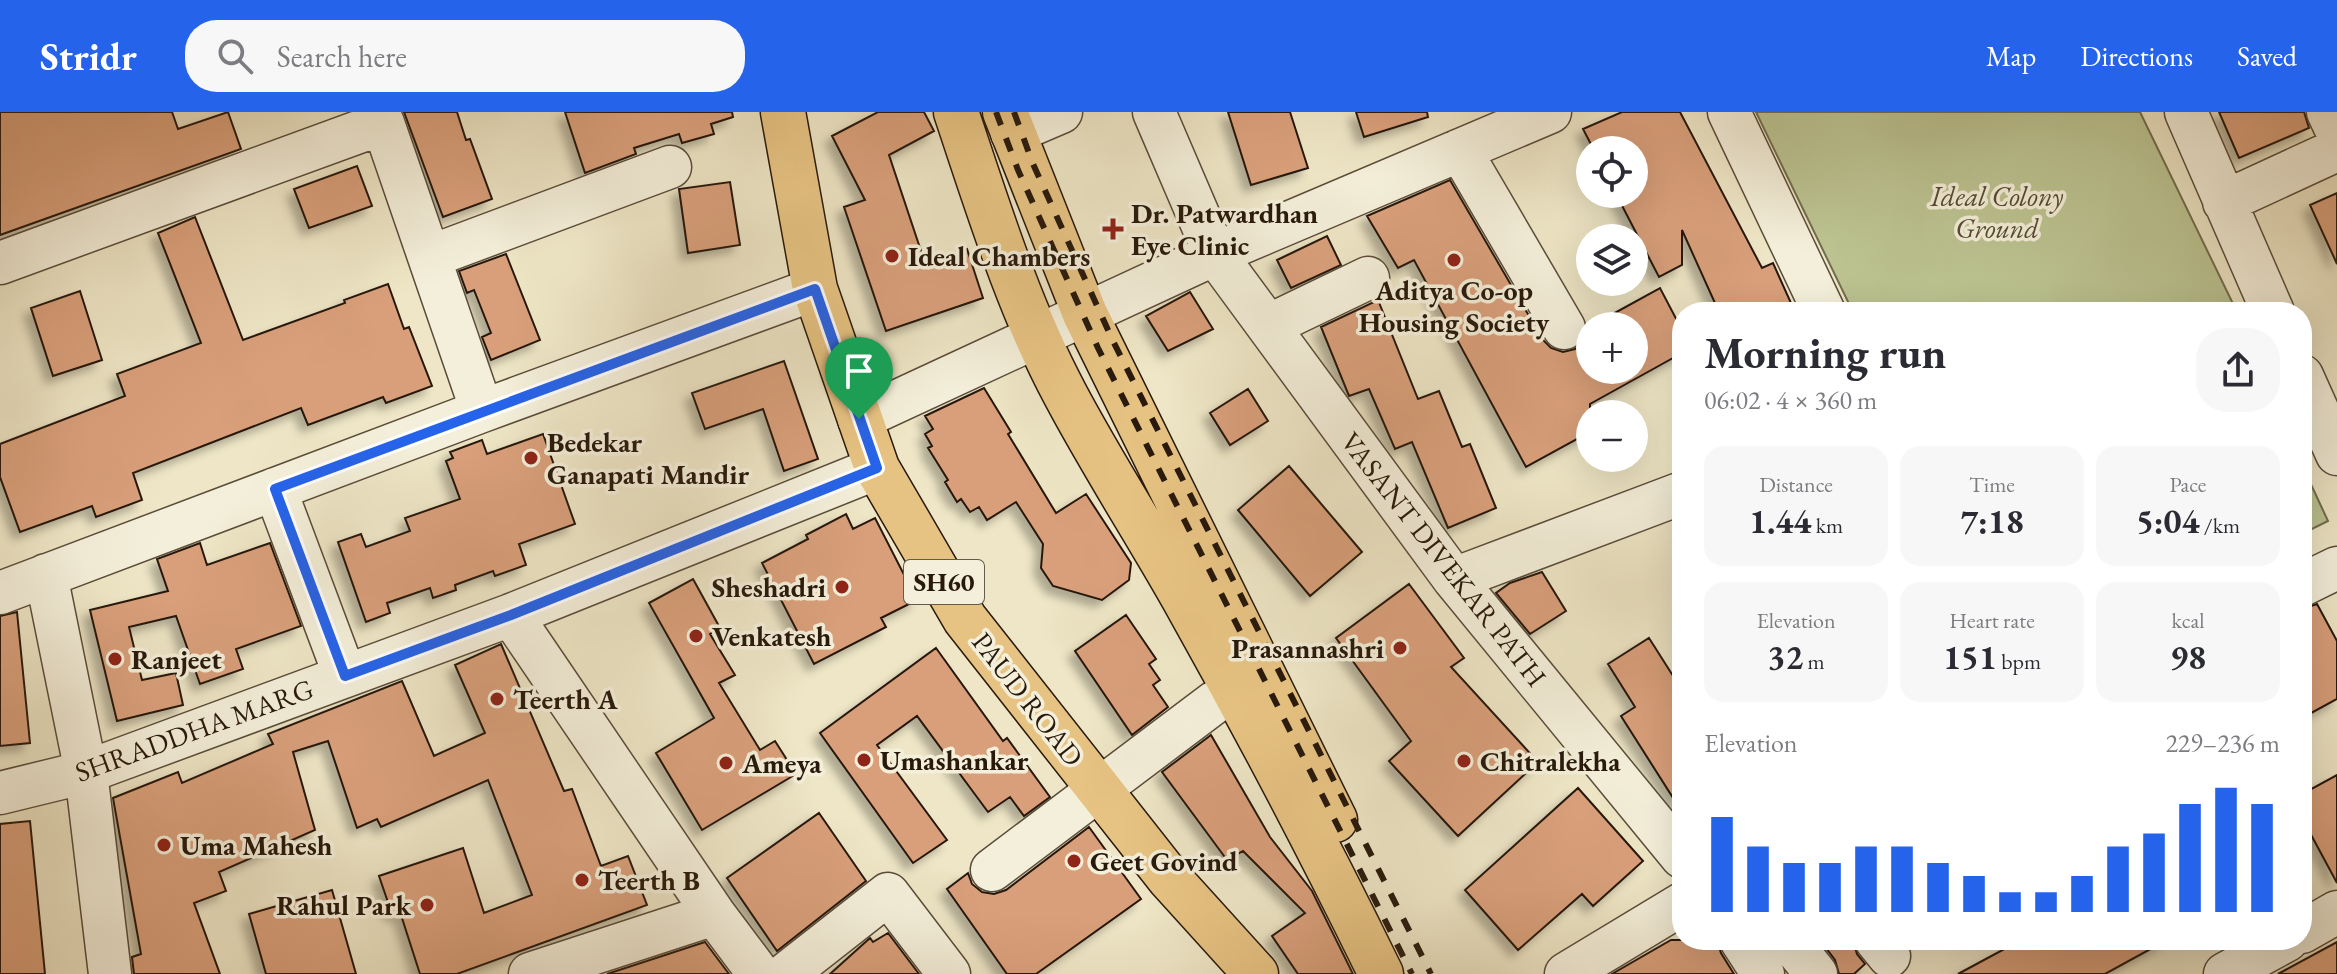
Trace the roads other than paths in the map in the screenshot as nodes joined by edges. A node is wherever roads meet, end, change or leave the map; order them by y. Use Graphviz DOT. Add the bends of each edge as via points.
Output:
graph roads {
  1 [pos="783,112"];
  2 [pos="956,112"];
  3 [pos="1061,112"];
  4 [pos="1154,112"];
  5 [pos="1550,112"];
  6 [pos="1729,112"];
  7 [pos="2186,112"];
  8 [pos="2328,112"];
  9 [pos="381,118"];
  10 [pos="1008,122"];
  11 [pos="2337,131"];
  12 [pos="1460,150"];
  13 [pos="2337,150"];
  14 [pos="670,167"];
  15 [pos="2224,202"];
  16 [pos="1215,254"];
  17 [pos="429,257"];
  18 [pos="0,263"];
  19 [pos="1368,278"];
  20 [pos="815,289"];
  21 [pos="1819,302"];
  22 [pos="2269,302"];
  23 [pos="1085,314"];
  24 [pos="1268,326"];
  25 [pos="1564,328"];
  26 [pos="1038,336"];
  27 [pos="2312,398"];
  28 [pos="482,411"];
  29 [pos="859,419"];
  30 [pos="2337,454"];
  31 [pos="877,468"];
  32 [pos="275,489"];
  33 [pos="1672,497"];
  34 [pos="2337,568"];
  35 [pos="46,575"];
  36 [pos="1454,579"];
  37 [pos="2312,580"];
  38 [pos="0,593"];
  39 [pos="511,615"];
  40 [pos="345,676"];
  41 [pos="1215,702"];
  42 [pos="86,772"];
  43 [pos="1098,788"];
  44 [pos="0,793"];
  45 [pos="1672,845"];
  46 [pos="992,870"];
  47 [pos="1672,911"];
  48 [pos="2337,912"];
  49 [pos="714,914"];
  50 [pos="2312,926"];
  51 [pos="1747,950"];
  52 [pos="1797,950"];
  53 [pos="2269,950"];
  54 [pos="1586,969"];
  55 [pos="110,974"];
  56 [pos="530,974"];
  57 [pos="759,974"];
  58 [pos="786,974"];
  59 [pos="949,974"];
  60 [pos="1256,974"];
  61 [pos="1381,974"];
  62 [pos="1409,974"];
  63 [pos="1763,974"];
  64 [pos="1816,974"];
  65 [pos="2225,974"];
  1 -- 20 [label="main road, PAUD ROAD / SH60"];
  2 -- 26 [label="main road"];
  3 -- 10 [label="street"];
  4 -- 16 [label="street, VASANT DIVEKAR PATH"];
  5 -- 12 [label="street"];
  6 -- 21 [label="street"];
  7 -- 15 [label="street"];
  8 -- 11 [label="street"];
  9 -- 17 [label="street"];
  9 -- 18 [label="street"];
  10 -- 23 [label="main road"];
  12 -- 16 [label="street"];
  12 -- 25 [label="street"];
  13 -- 15 [label="street"];
  14 -- 17 [label="street"];
  15 -- 22 [label="street"];
  16 -- 23 [label="street"];
  16 -- 24 [label="street, VASANT DIVEKAR PATH"];
  17 -- 28 [label="street"];
  19 -- 24 [label="street"];
  20 -- 28 [label="street"];
  20 -- 29 [label="main road, PAUD ROAD / SH60"];
  23 -- 26 [label="street"];
  23 -- 62 [label="main road"];
  24 -- 36 [label="street, VASANT DIVEKAR PATH"];
  26 -- 29 [label="street"];
  26 -- 61 [label="main road" via="1319,850"];
  27 -- 30 [label="street"];
  28 -- 32 [label="street"];
  29 -- 31 [label="main road, PAUD ROAD / SH60"];
  31 -- 39 [label="street, SHRADDHA MARG"];
  31 -- 43 [label="main road, PAUD ROAD / SH60" via="965,619"];
  32 -- 35 [label="street"];
  32 -- 40 [label="street"];
  33 -- 36 [label="street"];
  34 -- 37 [label="street"];
  35 -- 38 [label="street"];
  35 -- 42 [label="street"];
  36 -- 45 [label="street, VASANT DIVEKAR PATH"];
  39 -- 40 [label="street, SHRADDHA MARG"];
  39 -- 49 [label="street"];
  40 -- 42 [label="street, SHRADDHA MARG"];
  41 -- 43 [label="street"];
  42 -- 44 [label="street, SHRADDHA MARG"];
  42 -- 55 [label="street"];
  43 -- 46 [label="street"];
  43 -- 60 [label="main road, PAUD ROAD / SH60" via="1169,878"];
  47 -- 54 [label="street"];
  48 -- 50 [label="street"];
  49 -- 56 [label="street"];
  49 -- 57 [label="street"];
  51 -- 63 [label="street"];
  52 -- 64 [label="street"];
  53 -- 65 [label="street"];
  58 -- 59 [label="street" via="888,894"];
}
